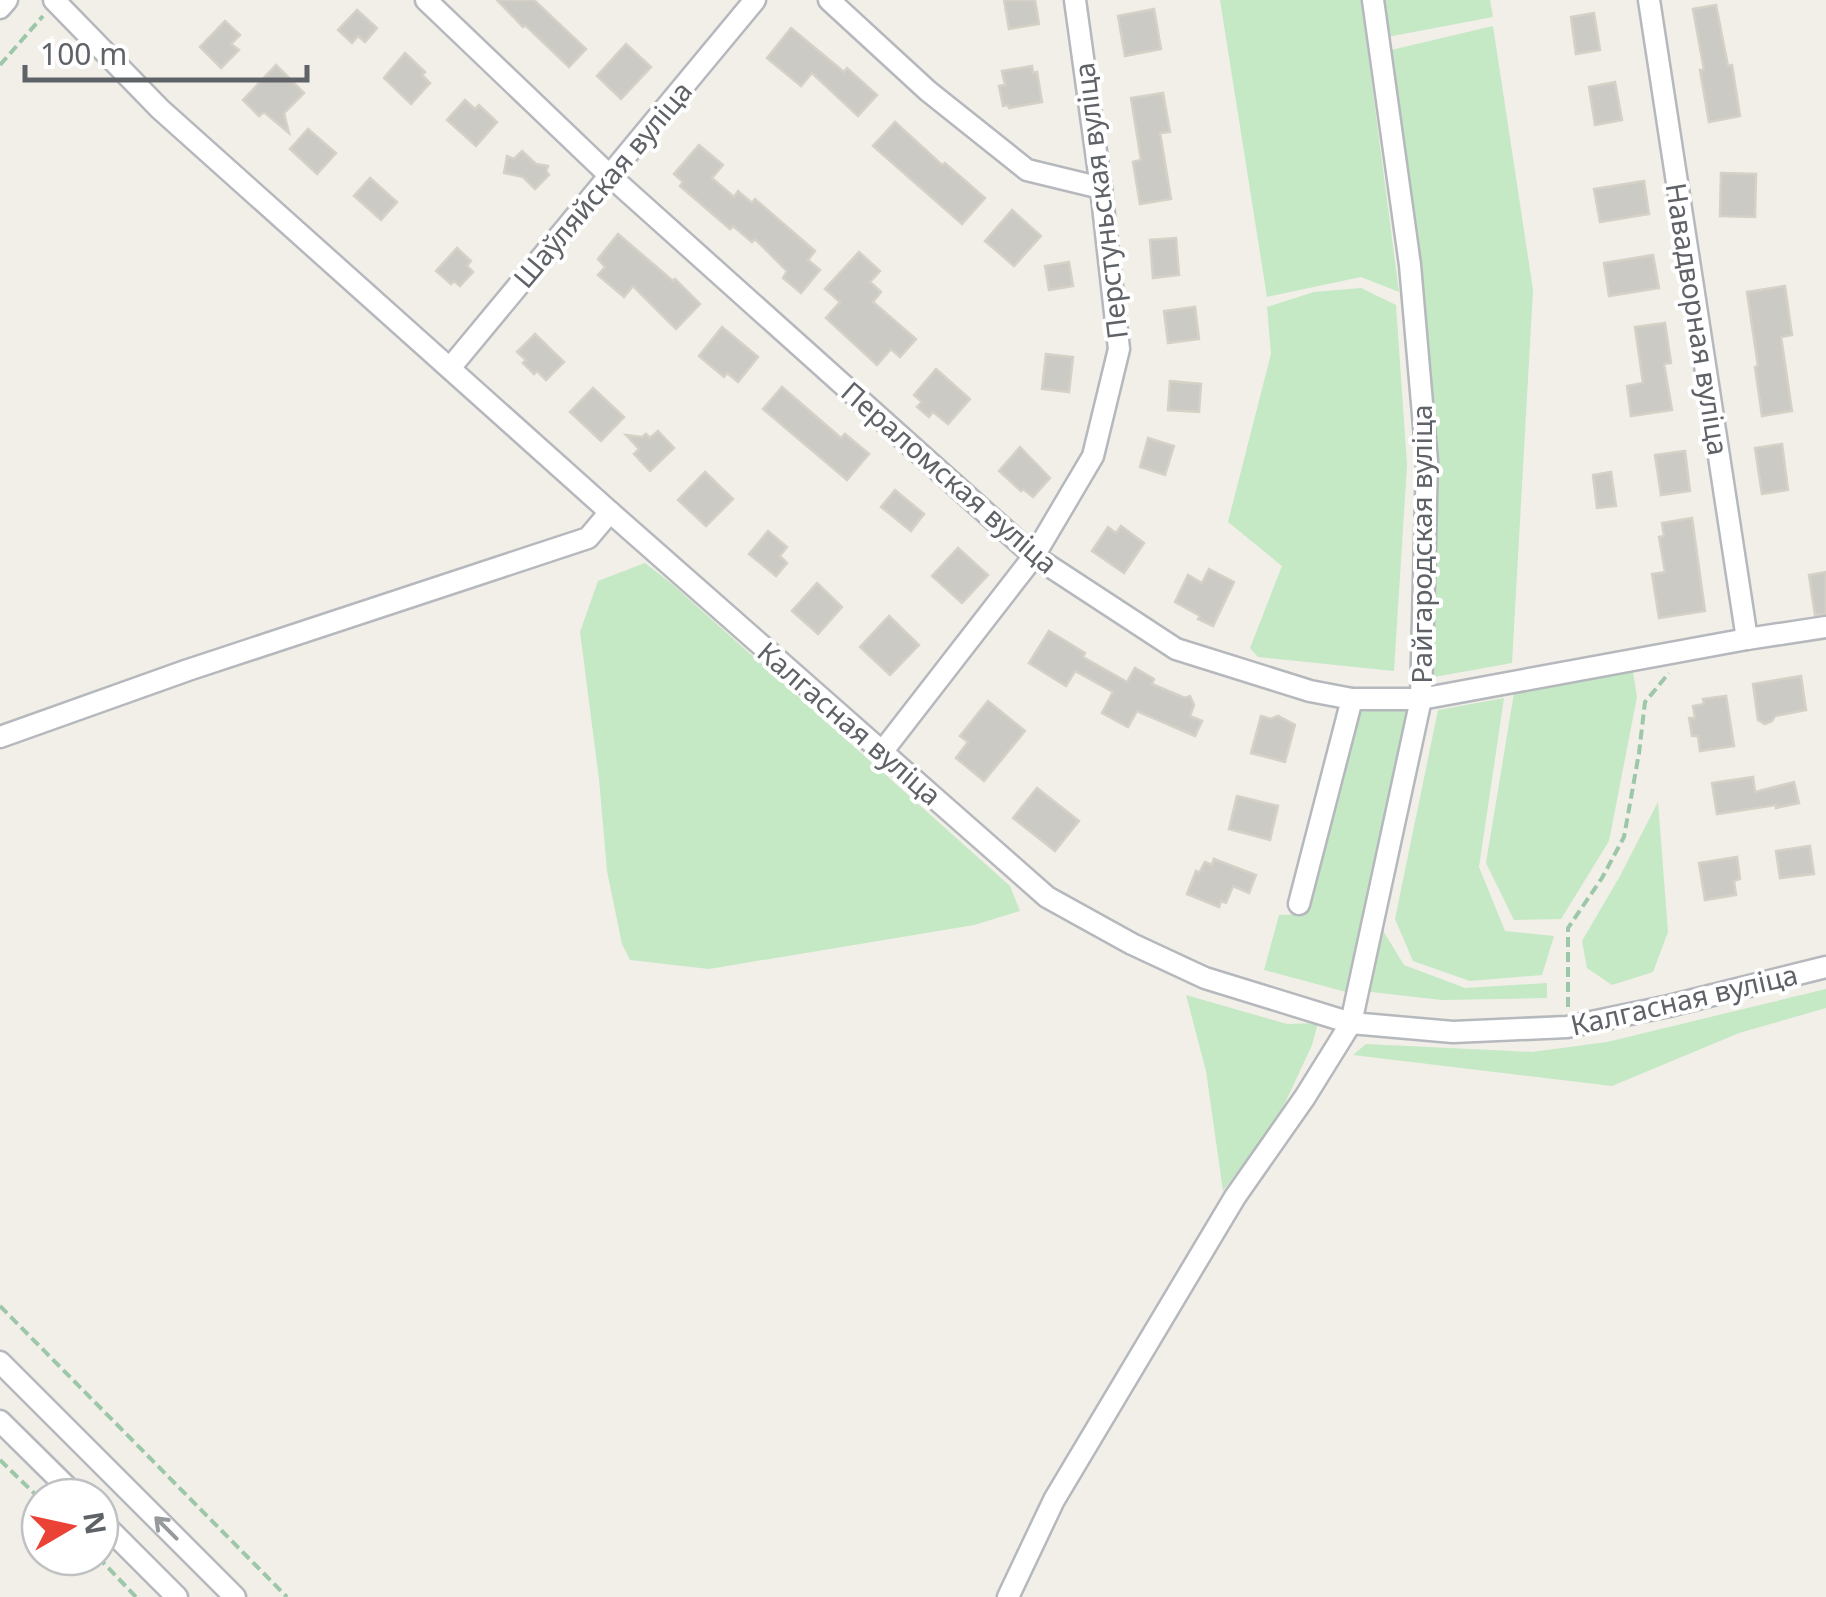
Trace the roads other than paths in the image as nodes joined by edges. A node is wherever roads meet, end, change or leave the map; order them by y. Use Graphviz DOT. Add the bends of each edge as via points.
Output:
graph roads {
  1 [pos="7,0"];
  2 [pos="426,0"];
  3 [pos="755,0"];
  4 [pos="829,0"];
  5 [pos="1074,0"];
  6 [pos="1373,0"];
  7 [pos="1649,0"];
  8 [pos="55,1"];
  9 [pos="0,8"];
  10 [pos="610,175"];
  11 [pos="1102,188"];
  12 [pos="450,368"];
  13 [pos="610,512"];
  14 [pos="1034,556"];
  15 [pos="1826,627"];
  16 [pos="1747,639"];
  17 [pos="1352,699"];
  18 [pos="1421,699"];
  19 [pos="0,736"];
  20 [pos="882,752"];
  21 [pos="1300,904"];
  22 [pos="1826,966"];
  23 [pos="1351,1023"];
  24 [pos="0,1362"];
  25 [pos="0,1421"];
  26 [pos="56,1477"];
  27 [pos="120,1540"];
  28 [pos="177,1597"];
  29 [pos="235,1597"];
  30 [pos="1008,1597"];
  1 -- 9 [label="street"];
  2 -- 10 [label="street, Пераломская вуліца"];
  3 -- 10 [label="street, Шаўляйская вуліца"];
  4 -- 11 [label="street" via="1027,170"];
  5 -- 11 [label="street, Перстуньская вуліца"];
  6 -- 18 [label="street, Райгародская вуліца" via="1410,266 1427,461"];
  7 -- 16 [label="street, Навадворная вуліца"];
  8 -- 12 [label="street, Калгасная вуліца" via="160,108"];
  10 -- 12 [label="street, Шаўляйская вуліца"];
  10 -- 14 [label="street, Пераломская вуліца"];
  11 -- 14 [label="street, Перстуньская вуліца" via="1120,349 1092,456"];
  12 -- 13 [label="street, Калгасная вуліца"];
  13 -- 19 [label="street" via="588,538"];
  13 -- 20 [label="street, Калгасная вуліца"];
  14 -- 17 [label="street, Пераломская вуліца" via="1176,649"];
  14 -- 20 [label="street, Перстуньская вуліца"];
  15 -- 16 [label="street, Пераломская вуліца"];
  16 -- 18 [label="street, Пераломская вуліца"];
  17 -- 18 [label="street, Пераломская вуліца"];
  17 -- 21 [label="street"];
  18 -- 23 [label="street, Райгародская вуліца"];
  20 -- 23 [label="street, Калгасная вуліца" via="1047,897 1205,978"];
  22 -- 23 [label="street, Калгасная вуліца" via="1568,1027 1453,1032"];
  23 -- 30 [label="street, Райгародская вуліца" via="1235,1197 1054,1500"];
  29 -- 24 [label="street, one-way"];
  25 -- 26 [label="street"];
  27 -- 28 [label="street"];
}
